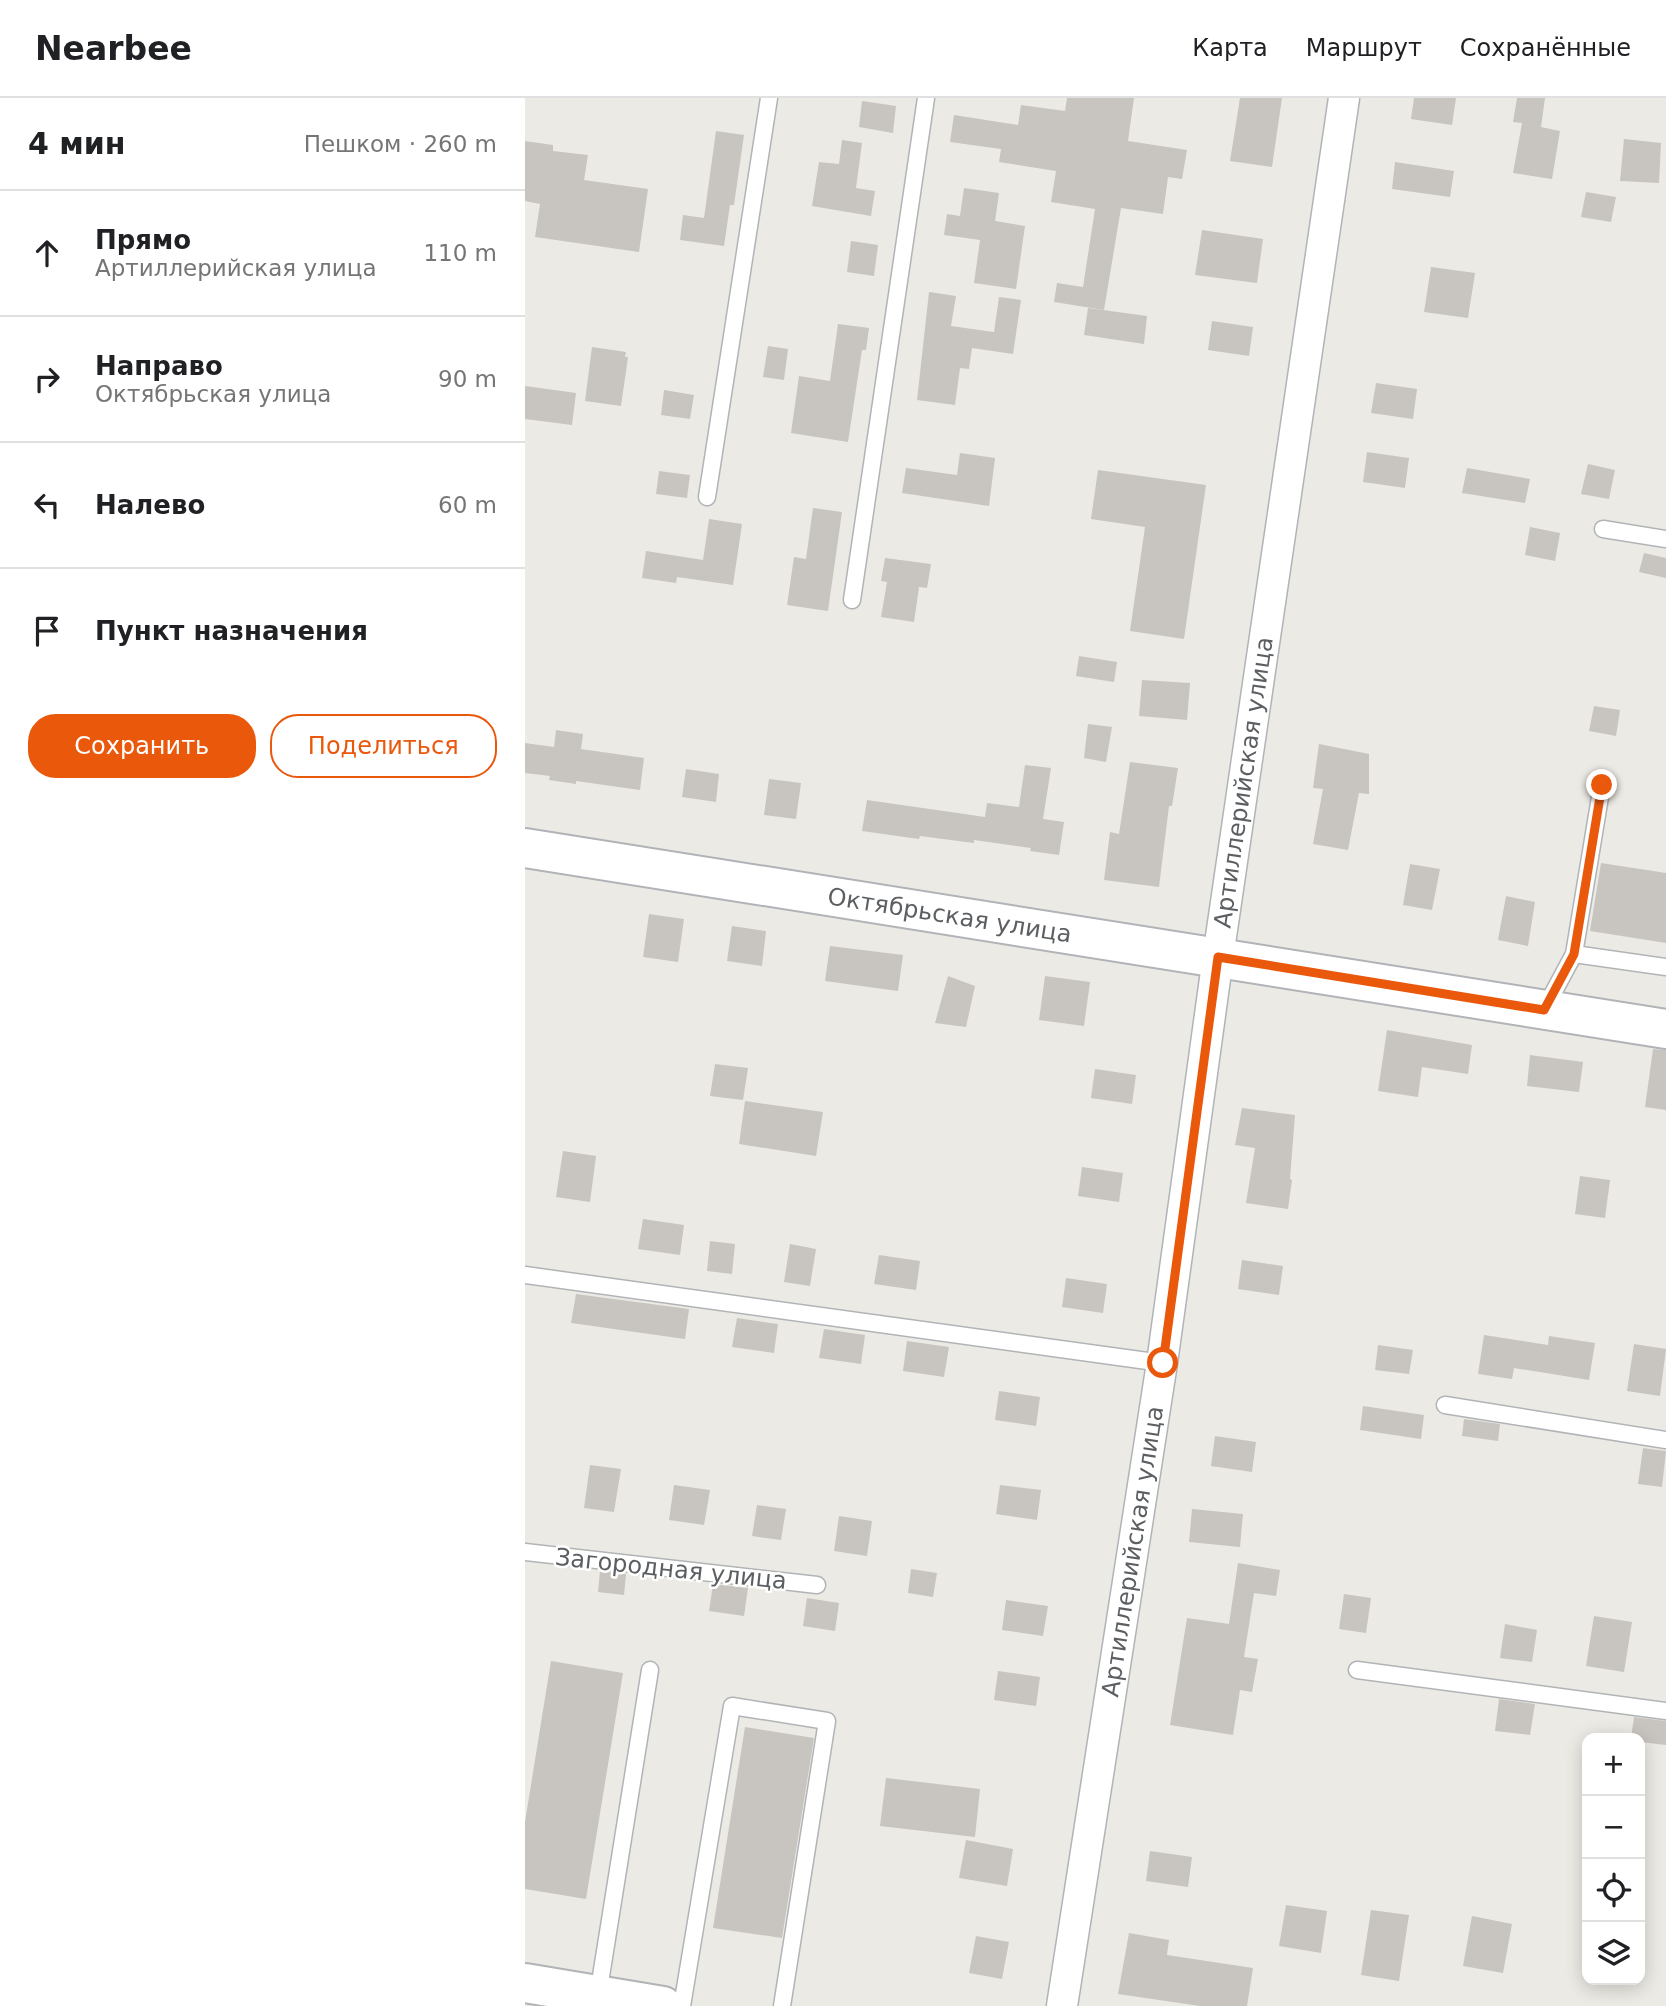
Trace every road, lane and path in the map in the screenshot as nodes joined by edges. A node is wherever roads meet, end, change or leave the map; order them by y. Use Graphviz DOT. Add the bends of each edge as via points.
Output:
graph roads {
  1 [pos="769,98"];
  2 [pos="926,98"];
  3 [pos="1344,98"];
  4 [pos="707,497"];
  5 [pos="1603,528"];
  6 [pos="1666,539"];
  7 [pos="852,600"];
  8 [pos="1602,785"];
  9 [pos="525,848"];
  10 [pos="1574,954"];
  11 [pos="1218,957"];
  12 [pos="1666,967"];
  13 [pos="1544,1010"];
  14 [pos="1666,1029"];
  15 [pos="525,1275"];
  16 [pos="1163,1363"];
  17 [pos="1445,1405"];
  18 [pos="1666,1440"];
  19 [pos="525,1552"];
  20 [pos="817,1585"];
  21 [pos="650,1670"];
  22 [pos="1357,1670"];
  23 [pos="1666,1711"];
  24 [pos="525,1983"];
  25 [pos="598,1995"];
  26 [pos="663,2006"];
  27 [pos="682,2006"];
  28 [pos="782,2006"];
  29 [pos="1062,2006"];
  1 -- 4 [label="lane"];
  2 -- 7 [label="lane"];
  3 -- 11 [label="street, Артиллерийская улица"];
  5 -- 6 [label="lane"];
  8 -- 10 [label="lane"];
  9 -- 11 [label="main road, Октябрьская улица"];
  10 -- 12 [label="lane"];
  10 -- 13 [label="lane"];
  11 -- 13 [label="main road, Октябрьская улица"];
  11 -- 16 [label="street, Артиллерийская улица"];
  13 -- 14 [label="main road, Октябрьская улица"];
  15 -- 16 [label="lane"];
  16 -- 29 [label="street, Артиллерийская улица"];
  17 -- 18 [label="lane"];
  19 -- 20 [label="lane, Загородная улица"];
  21 -- 25 [label="lane"];
  22 -- 23 [label="lane"];
  24 -- 25 [label="main road"];
  25 -- 26 [label="main road"];
  27 -- 28 [label="lane" via="732,1706 827,1721"];
}
